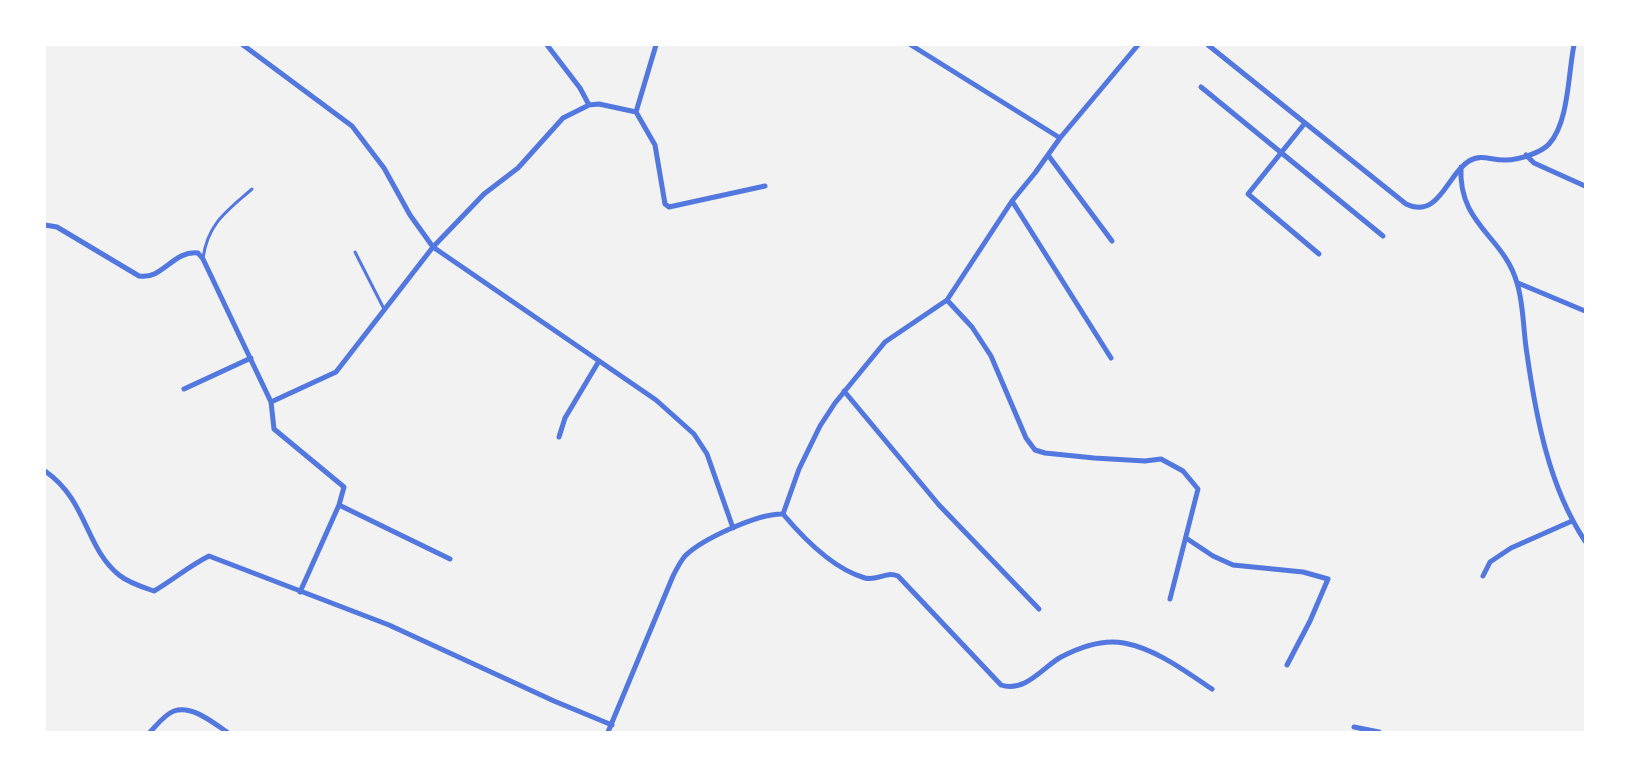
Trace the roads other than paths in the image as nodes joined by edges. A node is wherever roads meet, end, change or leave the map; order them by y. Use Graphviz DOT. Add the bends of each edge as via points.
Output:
graph roads {
  1 [pos="243,45"];
  2 [pos="547,45"];
  3 [pos="656,45"];
  4 [pos="911,45"];
  5 [pos="1138,45"];
  6 [pos="1208,45"];
  7 [pos="1574,45"];
  8 [pos="1200,87"];
  9 [pos="589,105"];
  10 [pos="636,112"];
  11 [pos="1305,123"];
  12 [pos="1060,138"];
  13 [pos="1281,152"];
  14 [pos="1048,155"];
  15 [pos="1526,155"];
  16 [pos="1461,167"];
  17 [pos="765,186"];
  18 [pos="1585,186"];
  19 [pos="252,189"];
  20 [pos="1012,201"];
  21 [pos="45,225"];
  22 [pos="1383,236"];
  23 [pos="1112,241"];
  24 [pos="433,248"];
  25 [pos="355,252"];
  26 [pos="1319,254"];
  27 [pos="203,259"];
  28 [pos="1518,283"];
  29 [pos="947,300"];
  30 [pos="384,309"];
  31 [pos="1585,311"];
  32 [pos="251,358"];
  33 [pos="1111,358"];
  34 [pos="599,361"];
  35 [pos="184,389"];
  36 [pos="844,392"];
  37 [pos="270,402"];
  38 [pos="559,437"];
  39 [pos="45,471"];
  40 [pos="339,506"];
  41 [pos="783,514"];
  42 [pos="1572,521"];
  43 [pos="733,528"];
  44 [pos="1186,538"];
  45 [pos="1585,541"];
  46 [pos="450,559"];
  47 [pos="1483,576"];
  48 [pos="300,592"];
  49 [pos="1170,599"];
  50 [pos="1039,609"];
  51 [pos="1287,665"];
  52 [pos="1212,689"];
  53 [pos="612,725"];
  54 [pos="1354,726"];
  55 [pos="150,732"];
  56 [pos="227,732"];
  57 [pos="608,732"];
  58 [pos="1379,732"];
  1 -- 24 [label="street" via="352,126 384,168"];
  2 -- 9 [label="street"];
  3 -- 10 [label="street"];
  4 -- 12 [label="street"];
  5 -- 12 [label="street"];
  6 -- 11 [label="street"];
  7 -- 15 [label="street" via="1557,133 1547,146"];
  8 -- 13 [label="street"];
  9 -- 10 [label="street"];
  9 -- 24 [label="street" via="563,118 518,168 484,194"];
  10 -- 17 [label="street" via="655,145 665,204 669,208"];
  11 -- 13 [label="street"];
  11 -- 16 [label="street" via="1415,208 1426,207 1446,190"];
  12 -- 14 [label="street"];
  13 -- 22 [label="street"];
  13 -- 26 [label="street" via="1248,194"];
  14 -- 20 [label="street"];
  14 -- 23 [label="street"];
  15 -- 16 [label="street" via="1505,161 1477,157"];
  15 -- 18 [label="street" via="1534,163"];
  16 -- 28 [label="street" via="1460,182 1468,208 1488,238 1506,256"];
  19 -- 27 [label="lane" via="221,216 206,239"];
  20 -- 29 [label="street"];
  20 -- 33 [label="street"];
  21 -- 27 [label="street" via="57,227 139,276 150,277 190,252 198,253"];
  24 -- 30 [label="street"];
  24 -- 34 [label="street"];
  25 -- 30 [label="lane"];
  27 -- 32 [label="street"];
  28 -- 31 [label="street"];
  28 -- 42 [label="street" via="1527,355 1548,459"];
  29 -- 36 [label="street" via="886,342"];
  29 -- 44 [label="street" via="972,327 991,356 1026,438 1035,450 1094,458 1161,459 1183,471 1198,489"];
  30 -- 37 [label="street" via="336,372"];
  32 -- 35 [label="street"];
  32 -- 37 [label="street"];
  34 -- 38 [label="street" via="565,418"];
  34 -- 43 [label="street" via="656,400 694,434 707,454"];
  36 -- 41 [label="street" via="820,426"];
  36 -- 50 [label="street" via="939,505"];
  37 -- 40 [label="street" via="274,429 344,488"];
  39 -- 48 [label="street" via="65,486 82,512 104,560 120,576 136,585 154,591 209,556"];
  40 -- 46 [label="street"];
  40 -- 48 [label="street"];
  41 -- 43 [label="street" via="771,513"];
  41 -- 52 [label="street" via="807,540 847,570 874,579 886,573 898,576 1001,685 1020,686 1065,656 1090,646 1114,642 1130,644 1166,659"];
  42 -- 45 [label="street"];
  42 -- 47 [label="street" via="1510,548 1490,562"];
  43 -- 53 [label="street" via="712,537 684,557 672,576"];
  44 -- 49 [label="street"];
  44 -- 51 [label="street" via="1233,565 1303,572 1328,579"];
  48 -- 53 [label="street" via="389,625"];
  53 -- 57 [label="street"];
  54 -- 58 [label="street"];
  55 -- 56 [label="street" via="172,712 186,710"];
}
